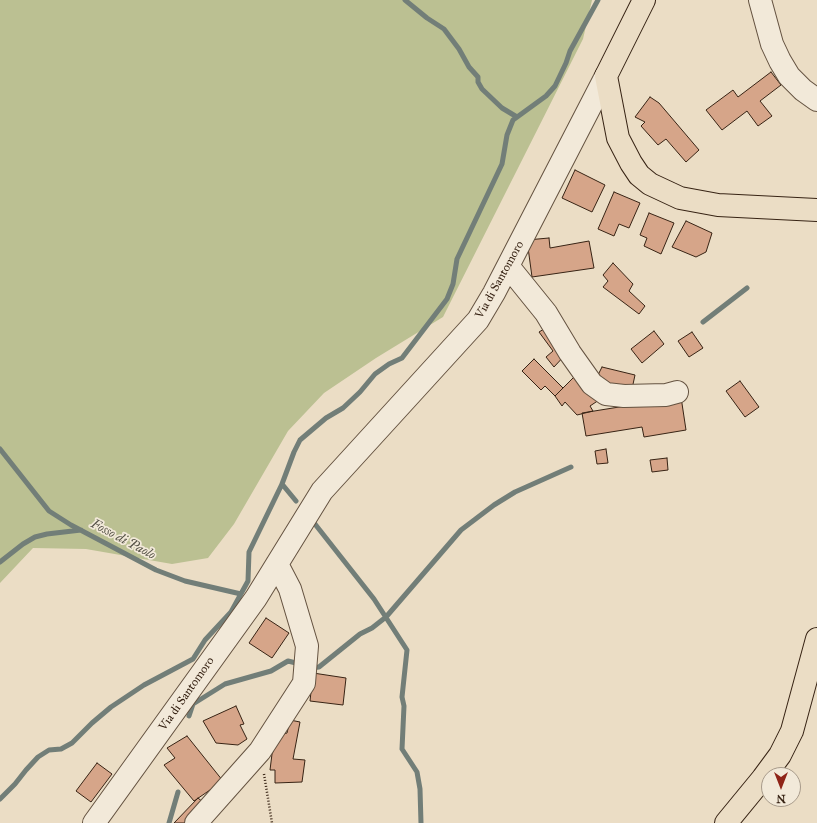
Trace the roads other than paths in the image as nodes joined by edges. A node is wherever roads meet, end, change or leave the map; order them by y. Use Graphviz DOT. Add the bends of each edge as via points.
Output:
graph roads {
  1 [pos="644,0"];
  2 [pos="760,0"];
  3 [pos="606,76"];
  4 [pos="817,100"];
  5 [pos="817,210"];
  6 [pos="508,266"];
  7 [pos="677,392"];
  8 [pos="277,564"];
  9 [pos="817,639"];
  10 [pos="94,823"];
  11 [pos="196,823"];
  12 [pos="726,823"];
  1 -- 3 [label="main road, Via di Santomoro"];
  2 -- 4 [label="street" via="772,44 780,62 789,76"];
  3 -- 5 [label="main road" via="618,138 630,163 650,184 680,198 702,202"];
  3 -- 6 [label="street, Via di Santomoro"];
  6 -- 7 [label="street" via="546,313 592,384 606,394 624,396 666,395"];
  6 -- 8 [label="street, Via di Santomoro" via="478,320 322,491"];
  8 -- 10 [label="street, Via di Santomoro" via="256,598"];
  8 -- 11 [label="street" via="290,589 307,646 304,683 260,751"];
  9 -- 12 [label="main road" via="789,737 780,755"];
}
